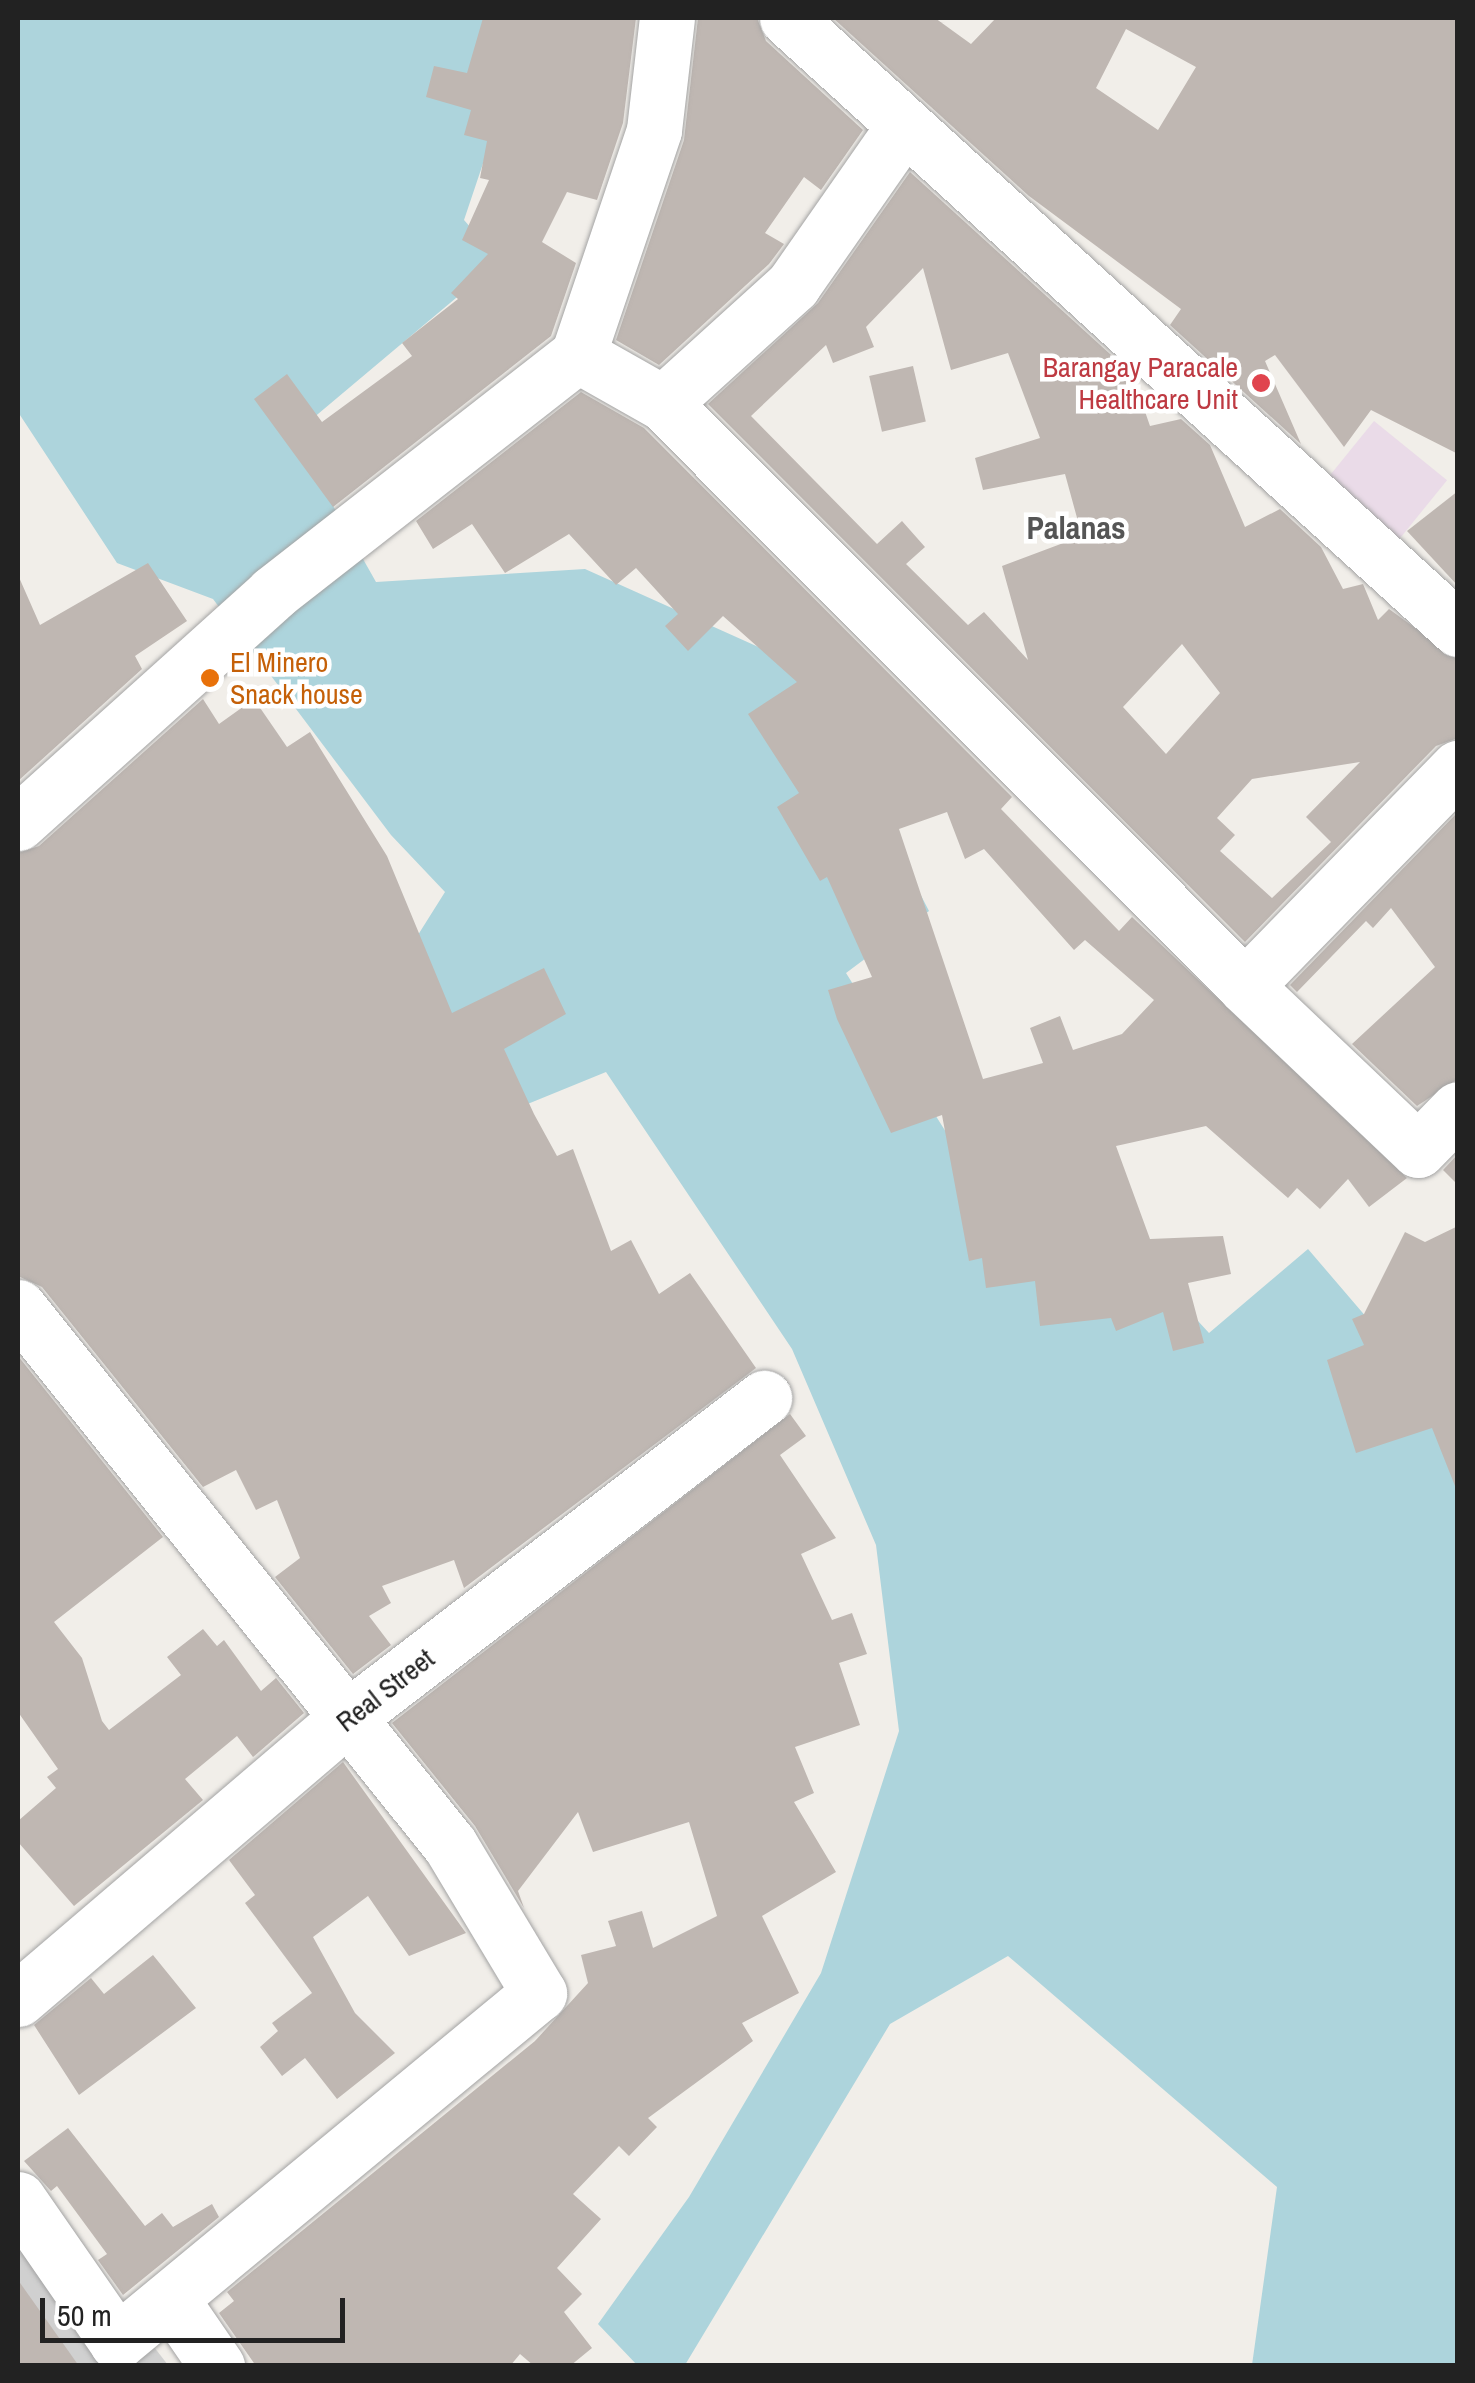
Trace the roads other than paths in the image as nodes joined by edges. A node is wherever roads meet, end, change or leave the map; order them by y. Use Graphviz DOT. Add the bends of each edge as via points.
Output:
graph roads {
  1 [pos="668,18"];
  2 [pos="787,18"];
  3 [pos="904,126"];
  4 [pos="578,355"];
  5 [pos="662,403"];
  6 [pos="1458,629"];
  7 [pos="1458,768"];
  8 [pos="18,823"];
  9 [pos="1245,986"];
  10 [pos="1458,1109"];
  11 [pos="18,1307"];
  12 [pos="764,1398"];
  13 [pos="344,1722"];
  14 [pos="18,1998"];
  15 [pos="18,2198"];
  16 [pos="173,2302"];
  17 [pos="216,2366"];
  1 -- 4 [label="street" via="654,130"];
  2 -- 3 [label="street"];
  3 -- 5 [label="street" via="793,285"];
  3 -- 6 [label="street"];
  4 -- 5 [label="street"];
  4 -- 8 [label="street" via="372,510 194,659"];
  5 -- 9 [label="street"];
  7 -- 9 [label="street"];
  9 -- 10 [label="street" via="1418,1150"];
  11 -- 13 [label="street"];
  12 -- 13 [label="street, Real Street"];
  13 -- 14 [label="street, Real Street"];
  13 -- 16 [label="street" via="450,1845 539,1992"];
  15 -- 16 [label="street" via="117,2342"];
  16 -- 17 [label="street"];
}
